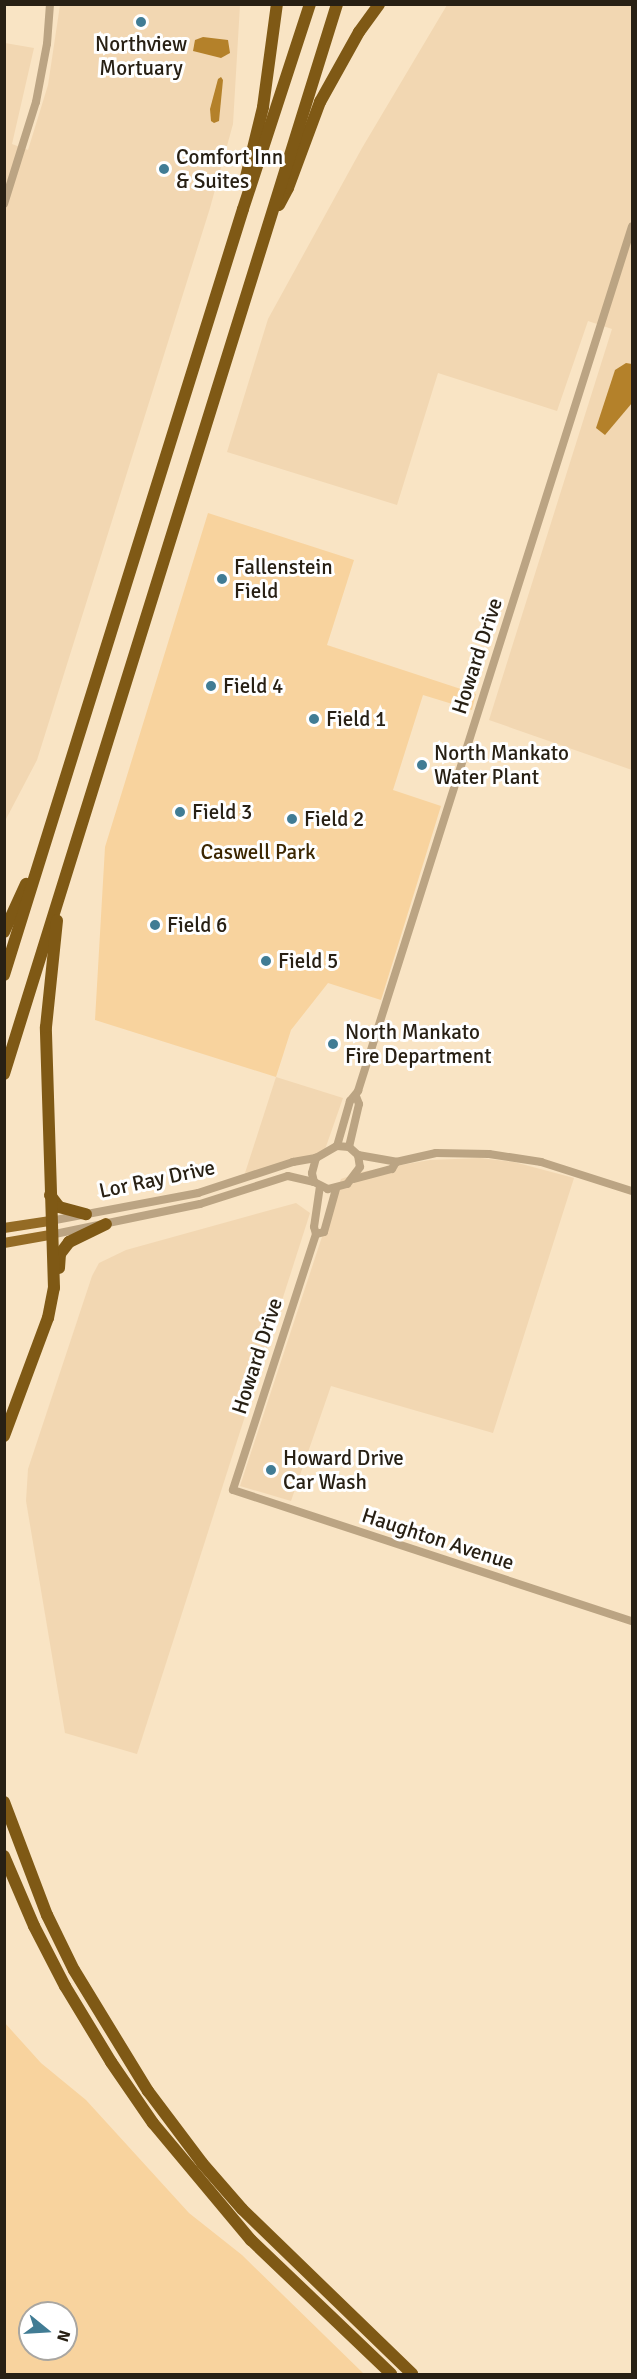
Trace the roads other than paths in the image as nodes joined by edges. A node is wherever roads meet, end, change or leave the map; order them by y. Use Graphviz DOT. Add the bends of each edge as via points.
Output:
graph roads {
  1 [pos="50,4"];
  2 [pos="277,4"];
  3 [pos="310,4"];
  4 [pos="337,4"];
  5 [pos="379,4"];
  6 [pos="4,204"];
  7 [pos="243,209"];
  8 [pos="633,226"];
  9 [pos="267,227"];
  10 [pos="48,833"];
  11 [pos="61,886"];
  12 [pos="4,932"];
  13 [pos="4,975"];
  14 [pos="4,1074"];
  15 [pos="356,1096"];
  16 [pos="337,1146"];
  17 [pos="349,1148"];
  18 [pos="358,1155"];
  19 [pos="316,1158"];
  20 [pos="396,1162"];
  21 [pos="254,1176"];
  22 [pos="354,1179"];
  23 [pos="317,1184"];
  24 [pos="257,1186"];
  25 [pos="336,1189"];
  26 [pos="633,1191"];
  27 [pos="49,1194"];
  28 [pos="86,1214"];
  29 [pos="50,1221"];
  30 [pos="106,1224"];
  31 [pos="4,1228"];
  32 [pos="316,1234"];
  33 [pos="50,1235"];
  34 [pos="4,1243"];
  35 [pos="51,1308"];
  36 [pos="4,1436"];
  37 [pos="232,1490"];
  38 [pos="633,1621"];
  39 [pos="4,1803"];
  40 [pos="4,1856"];
  41 [pos="391,2374"];
  42 [pos="412,2374"];
  1 -- 6 [label="street" via="36,102"];
  2 -- 7 [label="highway" via="268,78 245,182"];
  3 -- 7 [label="highway"];
  4 -- 9 [label="highway"];
  5 -- 9 [label="highway" via="320,102 288,189"];
  7 -- 10 [label="highway"];
  8 -- 15 [label="street, Howard Drive"];
  9 -- 11 [label="highway"];
  10 -- 12 [label="highway"];
  10 -- 13 [label="highway"];
  11 -- 14 [label="highway"];
  11 -- 27 [label="highway" via="46,1027"];
  15 -- 16 [label="street, Howard Drive" via="350,1101"];
  15 -- 17 [label="street, Howard Drive" via="359,1104"];
  16 -- 17 [label="street"];
  16 -- 19 [label="street"];
  17 -- 18 [label="street"];
  18 -- 20 [label="street"];
  18 -- 22 [label="street" via="360,1167"];
  19 -- 21 [label="street, Lor Ray Drive"];
  19 -- 23 [label="street" via="312,1173"];
  20 -- 22 [label="street" via="392,1169"];
  20 -- 26 [label="street" via="436,1153 489,1154 542,1162"];
  21 -- 24 [label="street"];
  21 -- 28 [label="street, Lor Ray Drive" via="198,1193"];
  22 -- 25 [label="street"];
  23 -- 24 [label="street, Lor Ray Drive" via="288,1176"];
  23 -- 25 [label="street"];
  23 -- 32 [label="street, Howard Drive"];
  24 -- 30 [label="street, Lor Ray Drive" via="200,1204"];
  25 -- 32 [label="street, Howard Drive" via="324,1232"];
  27 -- 28 [label="highway" via="59,1207"];
  27 -- 29 [label="highway"];
  28 -- 29 [label="street, Lor Ray Drive"];
  29 -- 31 [label="main road, Lor Ray Drive"];
  29 -- 33 [label="highway"];
  30 -- 33 [label="street, Lor Ray Drive"];
  30 -- 35 [label="highway" via="75,1237 63,1248"];
  32 -- 37 [label="street, Howard Drive"];
  33 -- 34 [label="main road, Lor Ray Drive"];
  33 -- 35 [label="highway" via="54,1288"];
  35 -- 36 [label="highway"];
  37 -- 38 [label="street, Haughton Avenue"];
  39 -- 42 [label="highway" via="47,1915 74,1970 148,2091 242,2209"];
  40 -- 41 [label="highway" via="65,1986 105,2054 153,2123 251,2240"];
}
